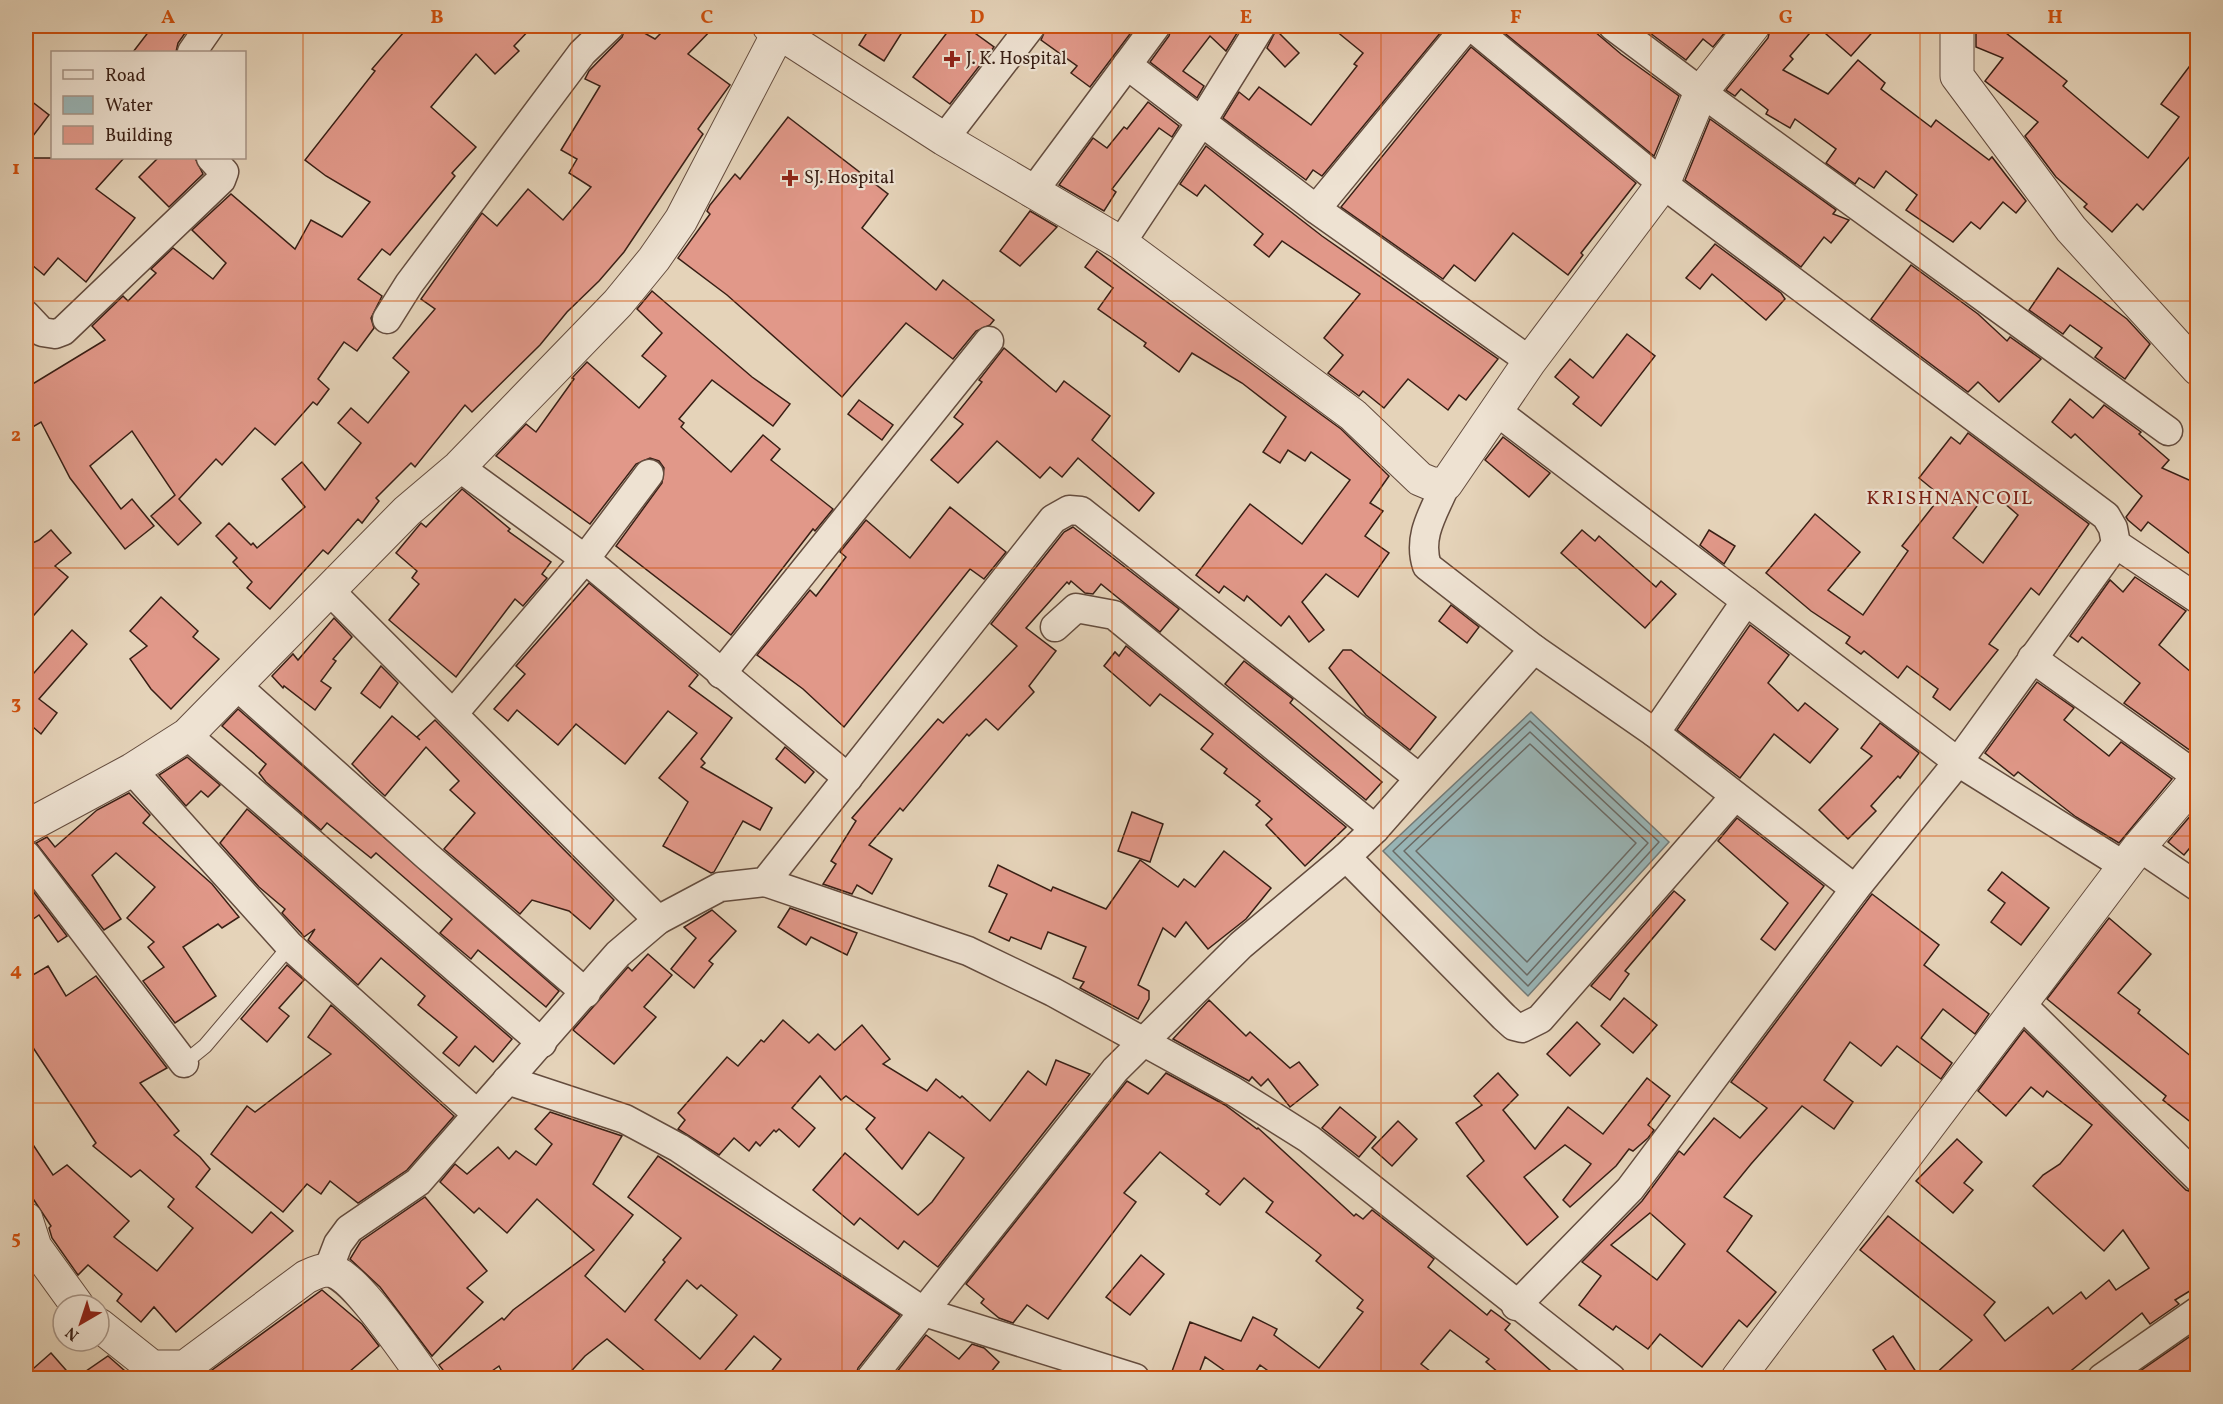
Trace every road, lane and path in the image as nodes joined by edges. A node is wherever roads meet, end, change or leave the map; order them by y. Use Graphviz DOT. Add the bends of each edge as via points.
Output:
graph roads {
  1 [pos="210,26"];
  2 [pos="610,26"];
  3 [pos="1031,26"];
  4 [pos="1156,26"];
  5 [pos="1261,26"];
  6 [pos="1469,26"];
  7 [pos="1613,26"];
  8 [pos="1753,26"];
  9 [pos="1957,26"];
  10 [pos="776,28"];
  11 [pos="193,51"];
  12 [pos="1127,65"];
  13 [pos="1701,92"];
  14 [pos="1200,124"];
  15 [pos="944,139"];
  16 [pos="212,159"];
  17 [pos="1663,184"];
  18 [pos="1032,193"];
  19 [pos="1316,209"];
  20 [pos="1121,243"];
  21 [pos="26,315"];
  22 [pos="387,319"];
  23 [pos="989,341"];
  24 [pos="1530,361"];
  25 [pos="2198,369"];
  26 [pos="1496,410"];
  27 [pos="2168,430"];
  28 [pos="459,467"];
  29 [pos="649,474"];
  30 [pos="1446,484"];
  31 [pos="2116,544"];
  32 [pos="585,560"];
  33 [pos="330,591"];
  34 [pos="2198,599"];
  35 [pos="1746,601"];
  36 [pos="1055,627"];
  37 [pos="1534,649"];
  38 [pos="2032,658"];
  39 [pos="721,674"];
  40 [pos="237,686"];
  41 [pos="453,714"];
  42 [pos="1655,733"];
  43 [pos="187,735"];
  44 [pos="1958,762"];
  45 [pos="132,770"];
  46 [pos="2198,777"];
  47 [pos="848,778"];
  48 [pos="1419,778"];
  49 [pos="1735,796"];
  50 [pos="26,827"];
  51 [pos="1375,829"];
  52 [pos="26,855"];
  53 [pos="1346,857"];
  54 [pos="2132,857"];
  55 [pos="765,882"];
  56 [pos="2198,887"];
  57 [pos="1855,889"];
  58 [pos="658,920"];
  59 [pos="290,946"];
  60 [pos="586,993"];
  61 [pos="2021,1004"];
  62 [pos="542,1043"];
  63 [pos="1143,1043"];
  64 [pos="184,1063"];
  65 [pos="507,1080"];
  66 [pos="476,1113"];
  67 [pos="2198,1178"];
  68 [pos="26,1219"];
  69 [pos="328,1270"];
  70 [pos="68,1293"];
  71 [pos="1516,1306"];
  72 [pos="2198,1311"];
  73 [pos="924,1312"];
  74 [pos="111,1338"];
  75 [pos="1084,1372"];
  76 [pos="143,1373"];
  77 [pos="424,1378"];
  78 [pos="871,1378"];
  79 [pos="1135,1378"];
  80 [pos="1611,1378"];
  81 [pos="1738,1378"];
  82 [pos="2102,1378"];
  1 -- 11 [label="street"];
  2 -- 22 [label="street" via="582,53"];
  3 -- 15 [label="street"];
  4 -- 12 [label="street"];
  5 -- 14 [label="street"];
  6 -- 17 [label="street"];
  6 -- 19 [label="street"];
  7 -- 13 [label="street"];
  8 -- 13 [label="street"];
  9 -- 25 [label="street" via="1957,76 2071,230"];
  10 -- 15 [label="street"];
  10 -- 28 [label="street" via="681,219 654,259 618,303"];
  12 -- 14 [label="street"];
  12 -- 18 [label="street"];
  13 -- 17 [label="street"];
  13 -- 27 [label="street"];
  14 -- 19 [label="street"];
  14 -- 20 [label="street"];
  15 -- 18 [label="street"];
  16 -- 21 [label="street" via="224,172 221,180 63,331 42,332"];
  17 -- 24 [label="street"];
  17 -- 31 [label="street" via="2106,516"];
  18 -- 20 [label="street"];
  19 -- 24 [label="street"];
  20 -- 30 [label="street" via="1353,415 1420,479"];
  23 -- 39 [label="street"];
  24 -- 26 [label="street"];
  26 -- 30 [label="street"];
  26 -- 35 [label="street"];
  28 -- 32 [label="street"];
  28 -- 33 [label="street" via="407,512"];
  29 -- 32 [label="street"];
  30 -- 37 [label="street" via="1424,536 1422,550 1427,566"];
  31 -- 34 [label="street"];
  31 -- 38 [label="street"];
  32 -- 39 [label="street"];
  32 -- 41 [label="street"];
  33 -- 40 [label="street"];
  33 -- 41 [label="street"];
  35 -- 42 [label="street"];
  35 -- 44 [label="street"];
  36 -- 51 [label="street" via="1076,608 1114,615"];
  37 -- 42 [label="street"];
  37 -- 48 [label="street"];
  38 -- 44 [label="street"];
  38 -- 46 [label="street"];
  39 -- 47 [label="street"];
  40 -- 43 [label="street"];
  40 -- 60 [label="street"];
  41 -- 58 [label="street"];
  42 -- 49 [label="street"];
  43 -- 45 [label="street"];
  43 -- 62 [label="street"];
  44 -- 54 [label="street"];
  44 -- 57 [label="street"];
  45 -- 50 [label="street"];
  45 -- 59 [label="street"];
  46 -- 54 [label="street"];
  47 -- 48 [label="street" via="1053,519 1069,510 1081,511"];
  47 -- 55 [label="street"];
  48 -- 51 [label="street"];
  49 -- 53 [label="street" via="1540,1019 1522,1028 1504,1017"];
  49 -- 57 [label="street"];
  51 -- 53 [label="street"];
  52 -- 64 [label="street"];
  53 -- 63 [label="street" via="1241,945"];
  54 -- 56 [label="street"];
  54 -- 61 [label="street"];
  55 -- 58 [label="street" via="720,887"];
  55 -- 63 [label="street" via="968,951 1053,992"];
  57 -- 71 [label="street" via="1630,1189"];
  58 -- 60 [label="street" via="618,954"];
  59 -- 64 [label="lane" via="205,1046"];
  59 -- 66 [label="street"];
  60 -- 62 [label="street"];
  61 -- 67 [label="street"];
  61 -- 81 [label="street"];
  62 -- 65 [label="street"];
  63 -- 71 [label="street" via="1233,1091 1310,1139"];
  63 -- 73 [label="street" via="1115,1070"];
  65 -- 66 [label="street"];
  65 -- 73 [label="street" via="625,1119 680,1148"];
  66 -- 69 [label="street" via="418,1182 349,1229"];
  68 -- 70 [label="street" via="35,1247"];
  69 -- 76 [label="street" via="306,1277 185,1366"];
  69 -- 77 [label="street" via="352,1284"];
  71 -- 80 [label="street"];
  72 -- 82 [label="street"];
  73 -- 75 [label="street"];
  73 -- 78 [label="street"];
  74 -- 76 [label="street"];
  75 -- 79 [label="street"];
}
